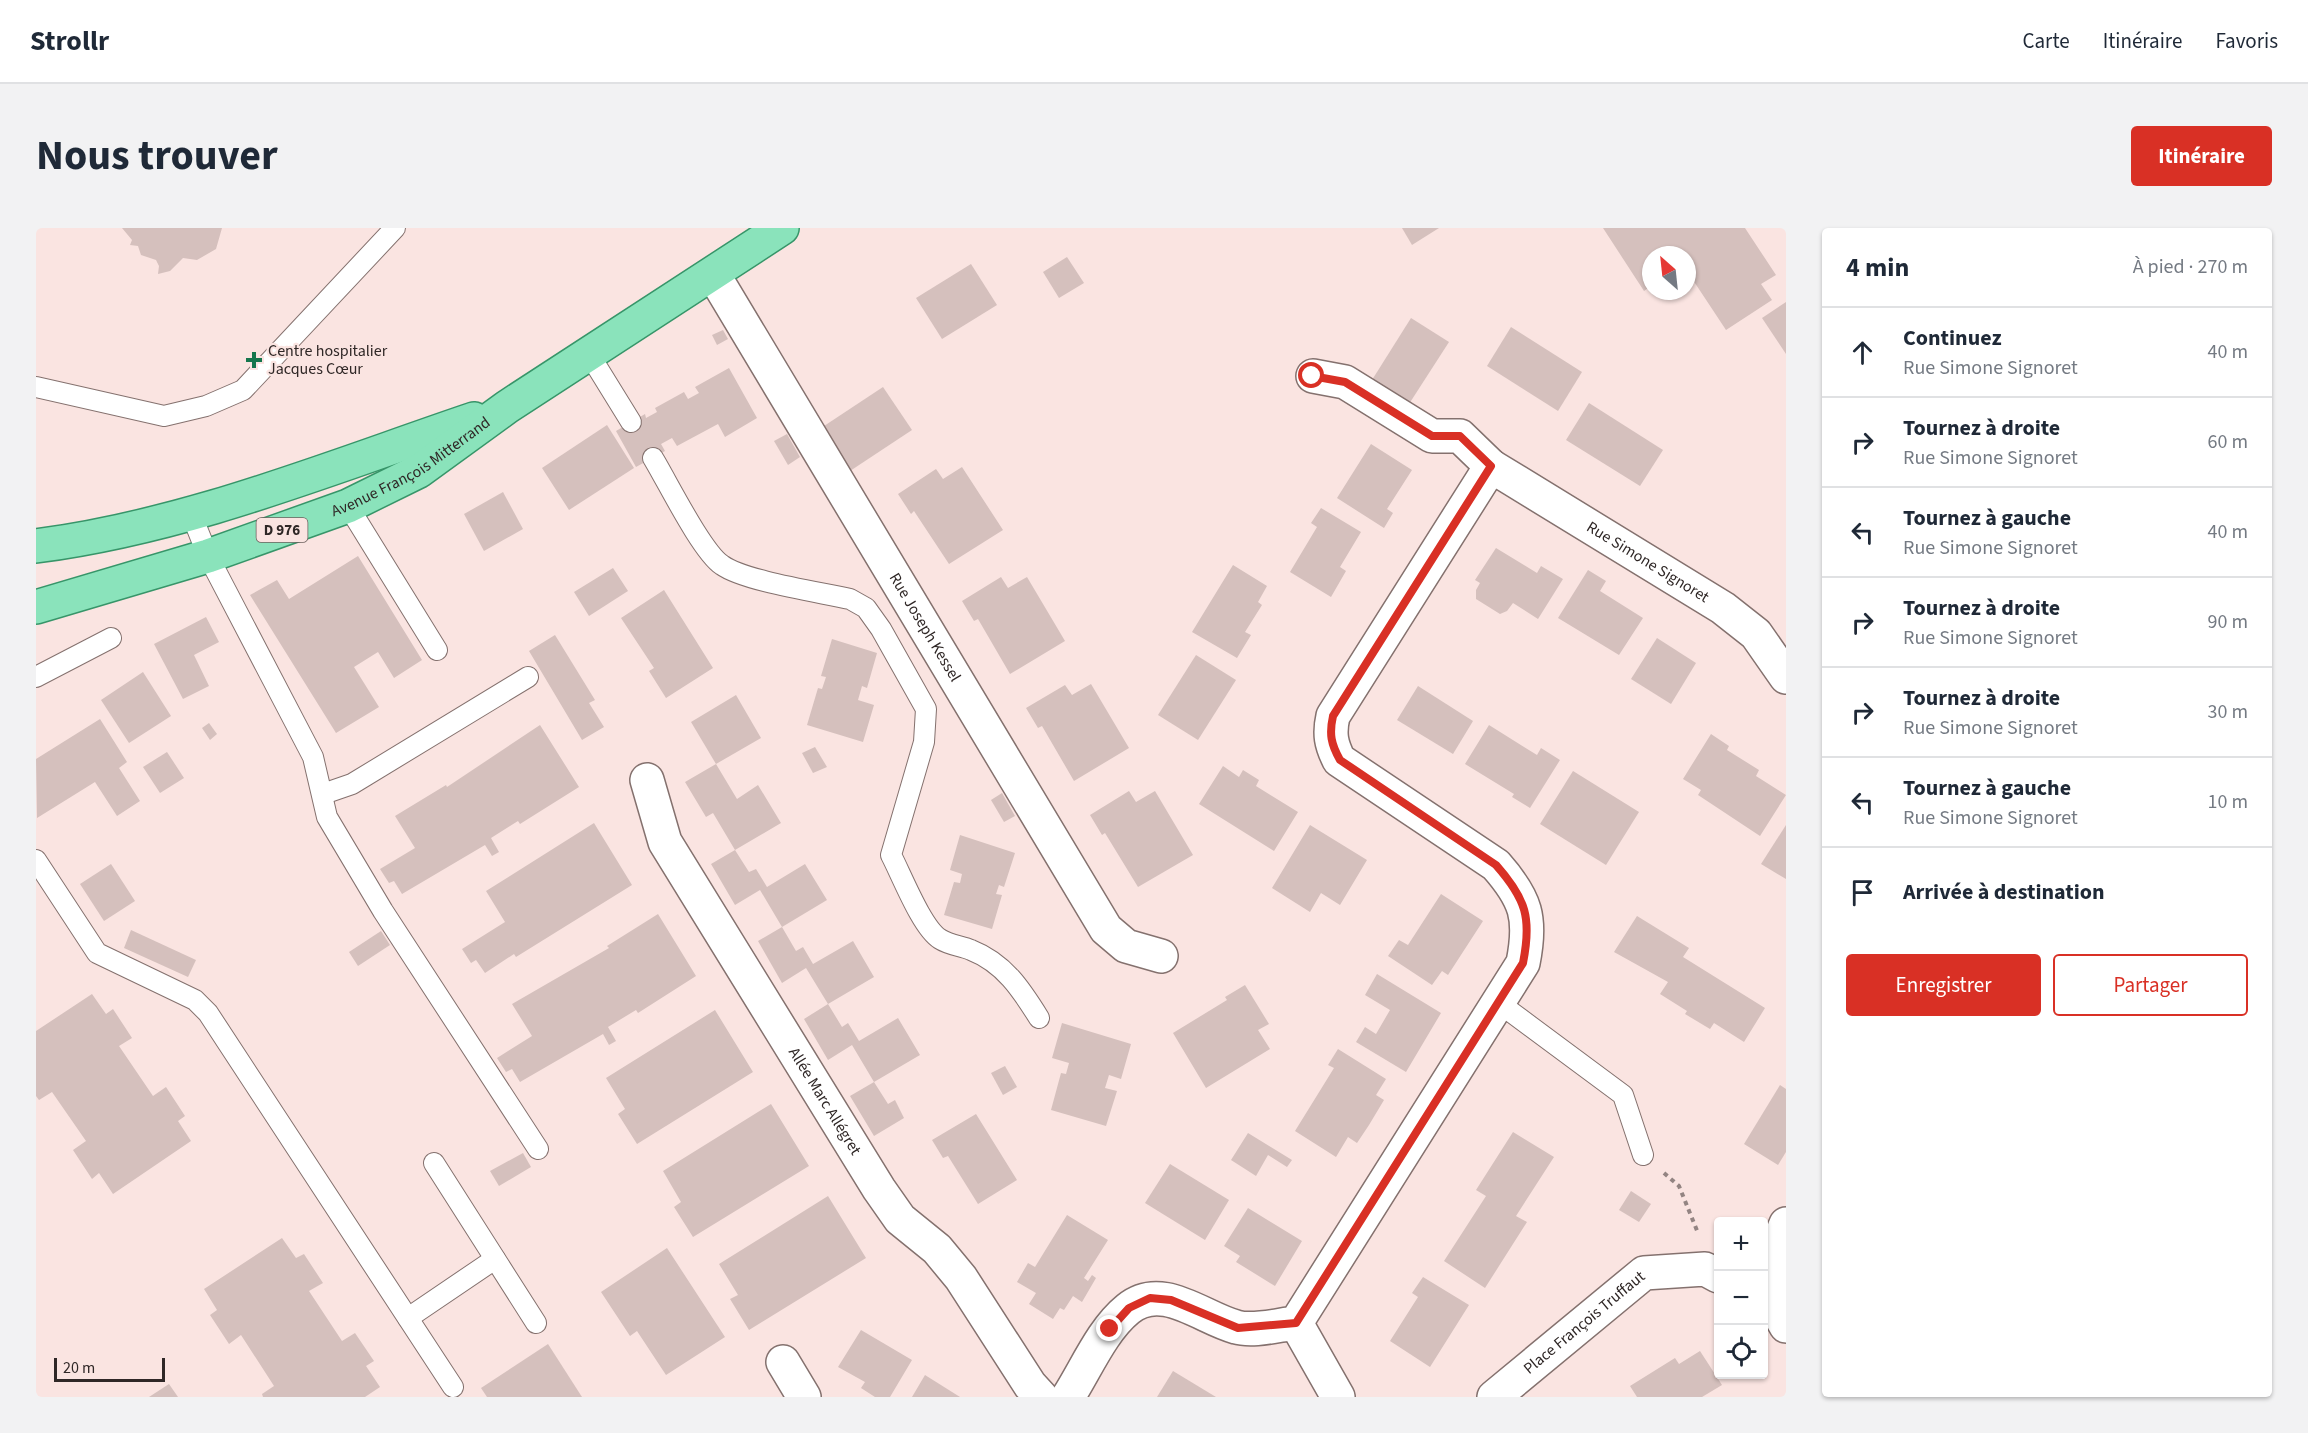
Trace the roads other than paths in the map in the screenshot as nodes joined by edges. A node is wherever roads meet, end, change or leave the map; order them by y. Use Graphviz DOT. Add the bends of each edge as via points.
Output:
graph roads {
  1 [pos="395,228"];
  2 [pos="782,228"];
  3 [pos="713,273"];
  4 [pos="589,354"];
  5 [pos="1312,376"];
  6 [pos="38,389"];
  7 [pos="507,407"];
  8 [pos="631,422"];
  9 [pos="653,458"];
  10 [pos="1491,466"];
  11 [pos="348,506"];
  12 [pos="192,516"];
  13 [pos="36,546"];
  14 [pos="208,556"];
  15 [pos="36,607"];
  16 [pos="111,638"];
  17 [pos="437,650"];
  18 [pos="36,677"];
  19 [pos="528,677"];
  20 [pos="1786,677"];
  21 [pos="647,780"];
  22 [pos="323,794"];
  23 [pos="36,860"];
  24 [pos="1161,956"];
  25 [pos="1499,1003"];
  26 [pos="1039,1018"];
  27 [pos="538,1149"];
  28 [pos="1643,1155"];
  29 [pos="434,1163"];
  30 [pos="1786,1224"];
  31 [pos="495,1258"];
  32 [pos="1712,1273"];
  33 [pos="1768,1287"];
  34 [pos="1768,1297"];
  35 [pos="408,1318"];
  36 [pos="536,1323"];
  37 [pos="1296,1323"];
  38 [pos="1786,1326"];
  39 [pos="783,1362"];
  40 [pos="453,1387"];
  41 [pos="804,1397"];
  42 [pos="1041,1397"];
  43 [pos="1068,1397"];
  44 [pos="1338,1397"];
  45 [pos="1494,1397"];
  1 -- 6 [label="lane" via="243,390 206,406 164,416"];
  2 -- 3 [label="main road, Avenue François Mitterrand / D 976"];
  3 -- 4 [label="main road, Avenue François Mitterrand / D 976"];
  3 -- 24 [label="street, Rue Joseph Kessel" via="1106,929 1126,946"];
  4 -- 7 [label="main road, Avenue François Mitterrand / D 976"];
  4 -- 8 [label="lane"];
  5 -- 10 [label="street, Rue Simone Signoret" via="1345,382 1432,436 1460,436"];
  7 -- 11 [label="main road, Avenue François Mitterrand / D 976" via="418,471"];
  7 -- 12 [label="main road, Avenue François Mitterrand / D 976"];
  9 -- 26 [label="lane" via="720,565 738,574 850,599 866,608 881,628 926,709 924,741 891,855 934,933 997,964 1017,984"];
  10 -- 20 [label="street, Rue Simone Signoret" via="1723,608 1756,634"];
  10 -- 25 [label="street" via="1333,716 1330,731 1332,747 1346,766 1496,865 1514,885 1526,909 1529,933 1523,963"];
  11 -- 14 [label="main road, Avenue François Mitterrand / D 976"];
  11 -- 17 [label="lane"];
  12 -- 13 [label="main road, Avenue François Mitterrand / D 976"];
  12 -- 14 [label="lane"];
  14 -- 15 [label="main road, Avenue François Mitterrand / D 976"];
  14 -- 22 [label="lane" via="313,758"];
  16 -- 18 [label="lane"];
  19 -- 22 [label="lane" via="352,784"];
  21 -- 42 [label="street, Allée Marc Allégret" via="665,842 879,1189 900,1219 937,1249 961,1278"];
  22 -- 27 [label="lane" via="327,817 383,911"];
  23 -- 35 [label="lane" via="97,953 164,983 195,1000 208,1013"];
  25 -- 28 [label="lane" via="1623,1095"];
  25 -- 37 [label="street"];
  29 -- 31 [label="lane"];
  30 -- 33 [label="street" via="1772,1257"];
  31 -- 35 [label="lane"];
  31 -- 36 [label="lane"];
  32 -- 45 [label="street, Place François Truffaut" via="1644,1273"];
  34 -- 38 [label="street"];
  35 -- 40 [label="lane"];
  37 -- 43 [label="street" via="1238,1328 1171,1300 1150,1298 1129,1308 1110,1329"];
  37 -- 44 [label="street"];
  39 -- 41 [label="street"];
}
